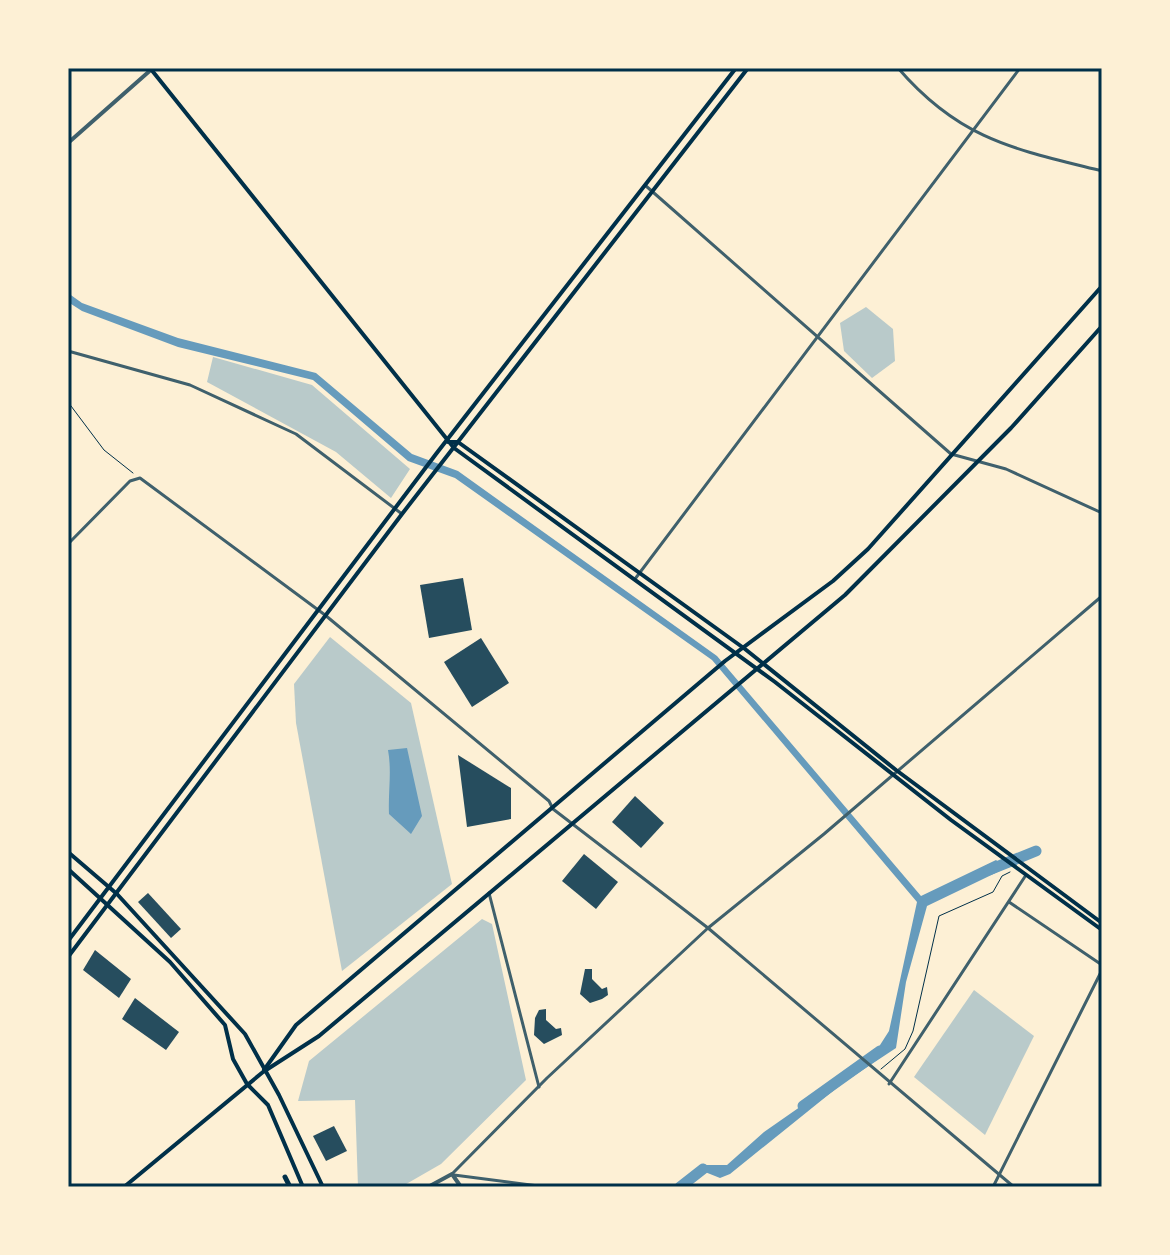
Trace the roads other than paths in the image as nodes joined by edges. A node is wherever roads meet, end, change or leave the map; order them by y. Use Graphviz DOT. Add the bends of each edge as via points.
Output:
graph roads {
  1 [pos="736,68"];
  2 [pos="748,68"];
  3 [pos="898,68"];
  4 [pos="1020,68"];
  5 [pos="152,69"];
  6 [pos="972,132"];
  7 [pos="68,143"];
  8 [pos="1102,171"];
  9 [pos="645,186"];
  10 [pos="652,192"];
  11 [pos="1102,286"];
  12 [pos="1102,326"];
  13 [pos="818,337"];
  14 [pos="68,351"];
  15 [pos="448,442"];
  16 [pos="458,442"];
  17 [pos="454,448"];
  18 [pos="951,454"];
  19 [pos="978,461"];
  20 [pos="396,510"];
  21 [pos="1102,513"];
  22 [pos="402,514"];
  23 [pos="68,544"];
  24 [pos="639,574"];
  25 [pos="635,579"];
  26 [pos="1102,596"];
  27 [pos="319,611"];
  28 [pos="325,615"];
  29 [pos="745,649"];
  30 [pos="736,655"];
  31 [pos="764,665"];
  32 [pos="758,669"];
  33 [pos="896,770"];
  34 [pos="891,774"];
  35 [pos="553,809"];
  36 [pos="574,823"];
  37 [pos="68,852"];
  38 [pos="1018,867"];
  39 [pos="68,869"];
  40 [pos="1026,875"];
  41 [pos="110,887"];
  42 [pos="489,893"];
  43 [pos="117,894"];
  44 [pos="100,898"];
  45 [pos="1008,902"];
  46 [pos="108,907"];
  47 [pos="1102,923"];
  48 [pos="708,928"];
  49 [pos="1102,930"];
  50 [pos="68,941"];
  51 [pos="68,957"];
  52 [pos="1102,967"];
  53 [pos="263,1072"];
  54 [pos="247,1084"];
  55 [pos="889,1084"];
  56 [pos="539,1087"];
  57 [pos="452,1174"];
  58 [pos="999,1175"];
  59 [pos="285,1177"];
  60 [pos="124,1187"];
  61 [pos="290,1187"];
  62 [pos="303,1187"];
  63 [pos="323,1187"];
  64 [pos="428,1187"];
  65 [pos="461,1187"];
  66 [pos="546,1187"];
  67 [pos="993,1187"];
  68 [pos="1014,1187"];
  1 -- 9 [label="main road"];
  2 -- 10 [label="main road"];
  3 -- 6 [label="street" via="934,105"];
  4 -- 6 [label="street"];
  5 -- 7 [label="street"];
  5 -- 15 [label="main road"];
  6 -- 8 [label="street" via="1001,145"];
  6 -- 13 [label="street"];
  9 -- 10 [label="street"];
  9 -- 15 [label="main road"];
  10 -- 13 [label="street"];
  10 -- 16 [label="main road"];
  11 -- 18 [label="main road"];
  12 -- 19 [label="main road"];
  13 -- 18 [label="street"];
  13 -- 24 [label="street"];
  14 -- 20 [label="street" via="190,385 296,434"];
  15 -- 16 [label="main road"];
  15 -- 17 [label="main road"];
  15 -- 20 [label="main road"];
  16 -- 17 [label="main road"];
  16 -- 24 [label="main road"];
  17 -- 22 [label="main road"];
  17 -- 25 [label="main road"];
  18 -- 19 [label="street"];
  18 -- 29 [label="main road" via="868,549"];
  19 -- 21 [label="street"];
  19 -- 31 [label="main road" via="881,560"];
  20 -- 22 [label="street"];
  20 -- 27 [label="main road"];
  22 -- 28 [label="main road"];
  23 -- 27 [label="street" via="130,481 140,478"];
  24 -- 25 [label="street"];
  24 -- 29 [label="main road"];
  25 -- 30 [label="main road"];
  26 -- 33 [label="street"];
  27 -- 28 [label="street"];
  27 -- 41 [label="main road"];
  28 -- 35 [label="street"];
  28 -- 43 [label="main road"];
  29 -- 30 [label="main road"];
  29 -- 31 [label="main road"];
  30 -- 32 [label="main road"];
  30 -- 35 [label="main road"];
  31 -- 32 [label="main road"];
  31 -- 33 [label="main road"];
  32 -- 34 [label="main road"];
  32 -- 36 [label="main road"];
  33 -- 34 [label="street"];
  33 -- 38 [label="main road"];
  34 -- 38 [label="main road"];
  34 -- 48 [label="street"];
  35 -- 36 [label="street"];
  35 -- 53 [label="main road" via="296,1025"];
  36 -- 42 [label="main road"];
  36 -- 48 [label="street"];
  37 -- 41 [label="main road"];
  38 -- 40 [label="main road"];
  38 -- 47 [label="main road"];
  39 -- 44 [label="main road"];
  40 -- 45 [label="street"];
  40 -- 49 [label="main road"];
  41 -- 43 [label="main road"];
  41 -- 44 [label="main road"];
  42 -- 53 [label="main road" via="319,1036"];
  42 -- 56 [label="street"];
  43 -- 46 [label="main road"];
  43 -- 53 [label="main road" via="245,1034"];
  44 -- 46 [label="main road"];
  44 -- 50 [label="main road"];
  45 -- 52 [label="street"];
  45 -- 55 [label="street"];
  46 -- 51 [label="main road"];
  46 -- 54 [label="main road" via="170,962 225,1025 233,1059"];
  48 -- 55 [label="street"];
  48 -- 56 [label="street"];
  52 -- 58 [label="street"];
  53 -- 54 [label="main road"];
  53 -- 63 [label="main road"];
  54 -- 60 [label="main road"];
  54 -- 62 [label="main road" via="268,1105"];
  55 -- 58 [label="street"];
  56 -- 57 [label="street"];
  57 -- 64 [label="street"];
  57 -- 65 [label="street"];
  57 -- 66 [label="street"];
  58 -- 67 [label="street"];
  58 -- 68 [label="street"];
  59 -- 61 [label="highway"];
}
